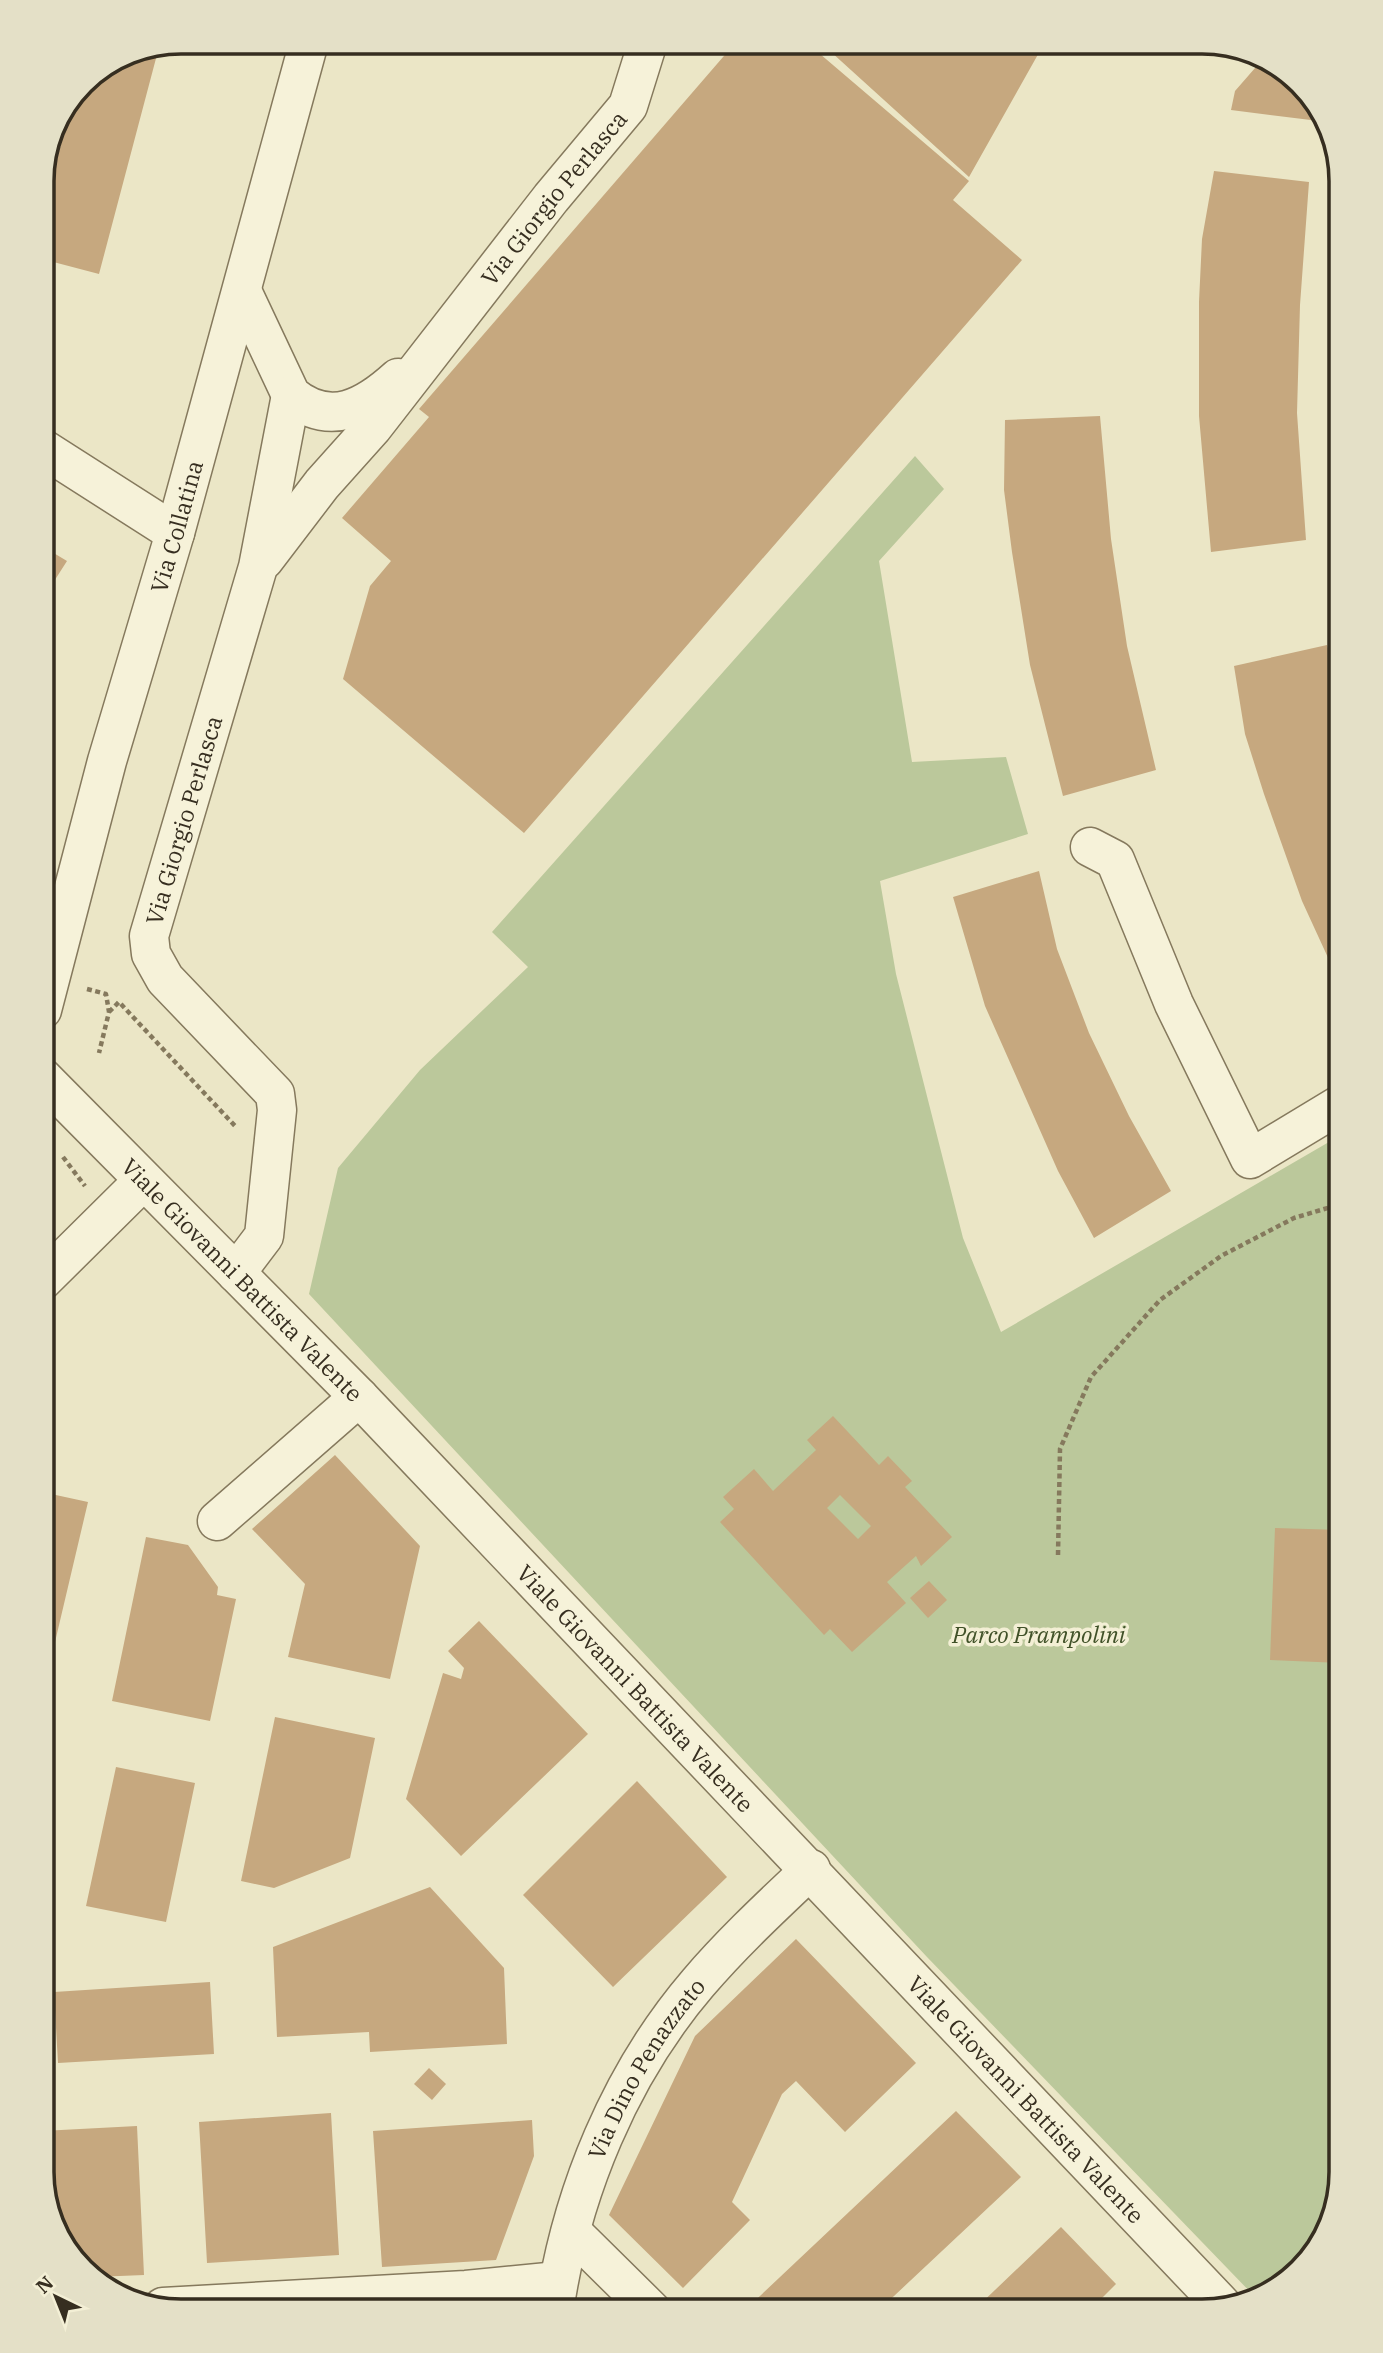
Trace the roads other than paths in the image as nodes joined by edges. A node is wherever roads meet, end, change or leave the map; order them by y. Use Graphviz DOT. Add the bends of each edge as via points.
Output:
graph roads {
  1 [pos="306,55"];
  2 [pos="644,55"];
  3 [pos="242,291"];
  4 [pos="437,344"];
  5 [pos="291,395"];
  6 [pos="55,456"];
  7 [pos="175,533"];
  8 [pos="258,567"];
  9 [pos="1090,847"];
  10 [pos="55,962"];
  11 [pos="55,1090"];
  12 [pos="1329,1111"];
  13 [pos="143,1181"];
  14 [pos="54,1269"];
  15 [pos="236,1273"];
  16 [pos="359,1397"];
  17 [pos="217,1521"];
  18 [pos="811,1869"];
  19 [pos="570,2231"];
  20 [pos="556,2296"];
  21 [pos="321,2298"];
  22 [pos="639,2298"];
  23 [pos="1216,2298"];
  1 -- 3 [label="street, Via Collatina"];
  2 -- 4 [label="street, Via Giorgio Perlasca" via="628,106"];
  3 -- 5 [label="street"];
  3 -- 7 [label="street, Via Collatina"];
  4 -- 5 [label="street, Via Giorgio Perlasca" via="365,405 319,410"];
  4 -- 8 [label="street, Via Giorgio Perlasca"];
  5 -- 8 [label="street, Via Giorgio Perlasca"];
  6 -- 7 [label="street"];
  7 -- 10 [label="street, Via Collatina" via="107,761"];
  8 -- 15 [label="street, Via Giorgio Perlasca" via="149,936 151,954 165,979 275,1094 264,1236"];
  9 -- 12 [label="street" via="1115,860 1174,1004 1250,1159"];
  11 -- 13 [label="street, Viale Giovanni Battista Valente"];
  13 -- 14 [label="street"];
  13 -- 15 [label="street, Viale Giovanni Battista Valente"];
  15 -- 16 [label="street, Viale Giovanni Battista Valente"];
  16 -- 17 [label="street"];
  16 -- 18 [label="street, Viale Giovanni Battista Valente"];
  18 -- 19 [label="street, Via Dino Penazzato" via="711,1969 657,2039 598,2147"];
  18 -- 23 [label="street, Viale Giovanni Battista Valente"];
  19 -- 20 [label="street, Via Dino Penazzato"];
  19 -- 22 [label="street"];
  20 -- 21 [label="street" via="466,2290"];
}
